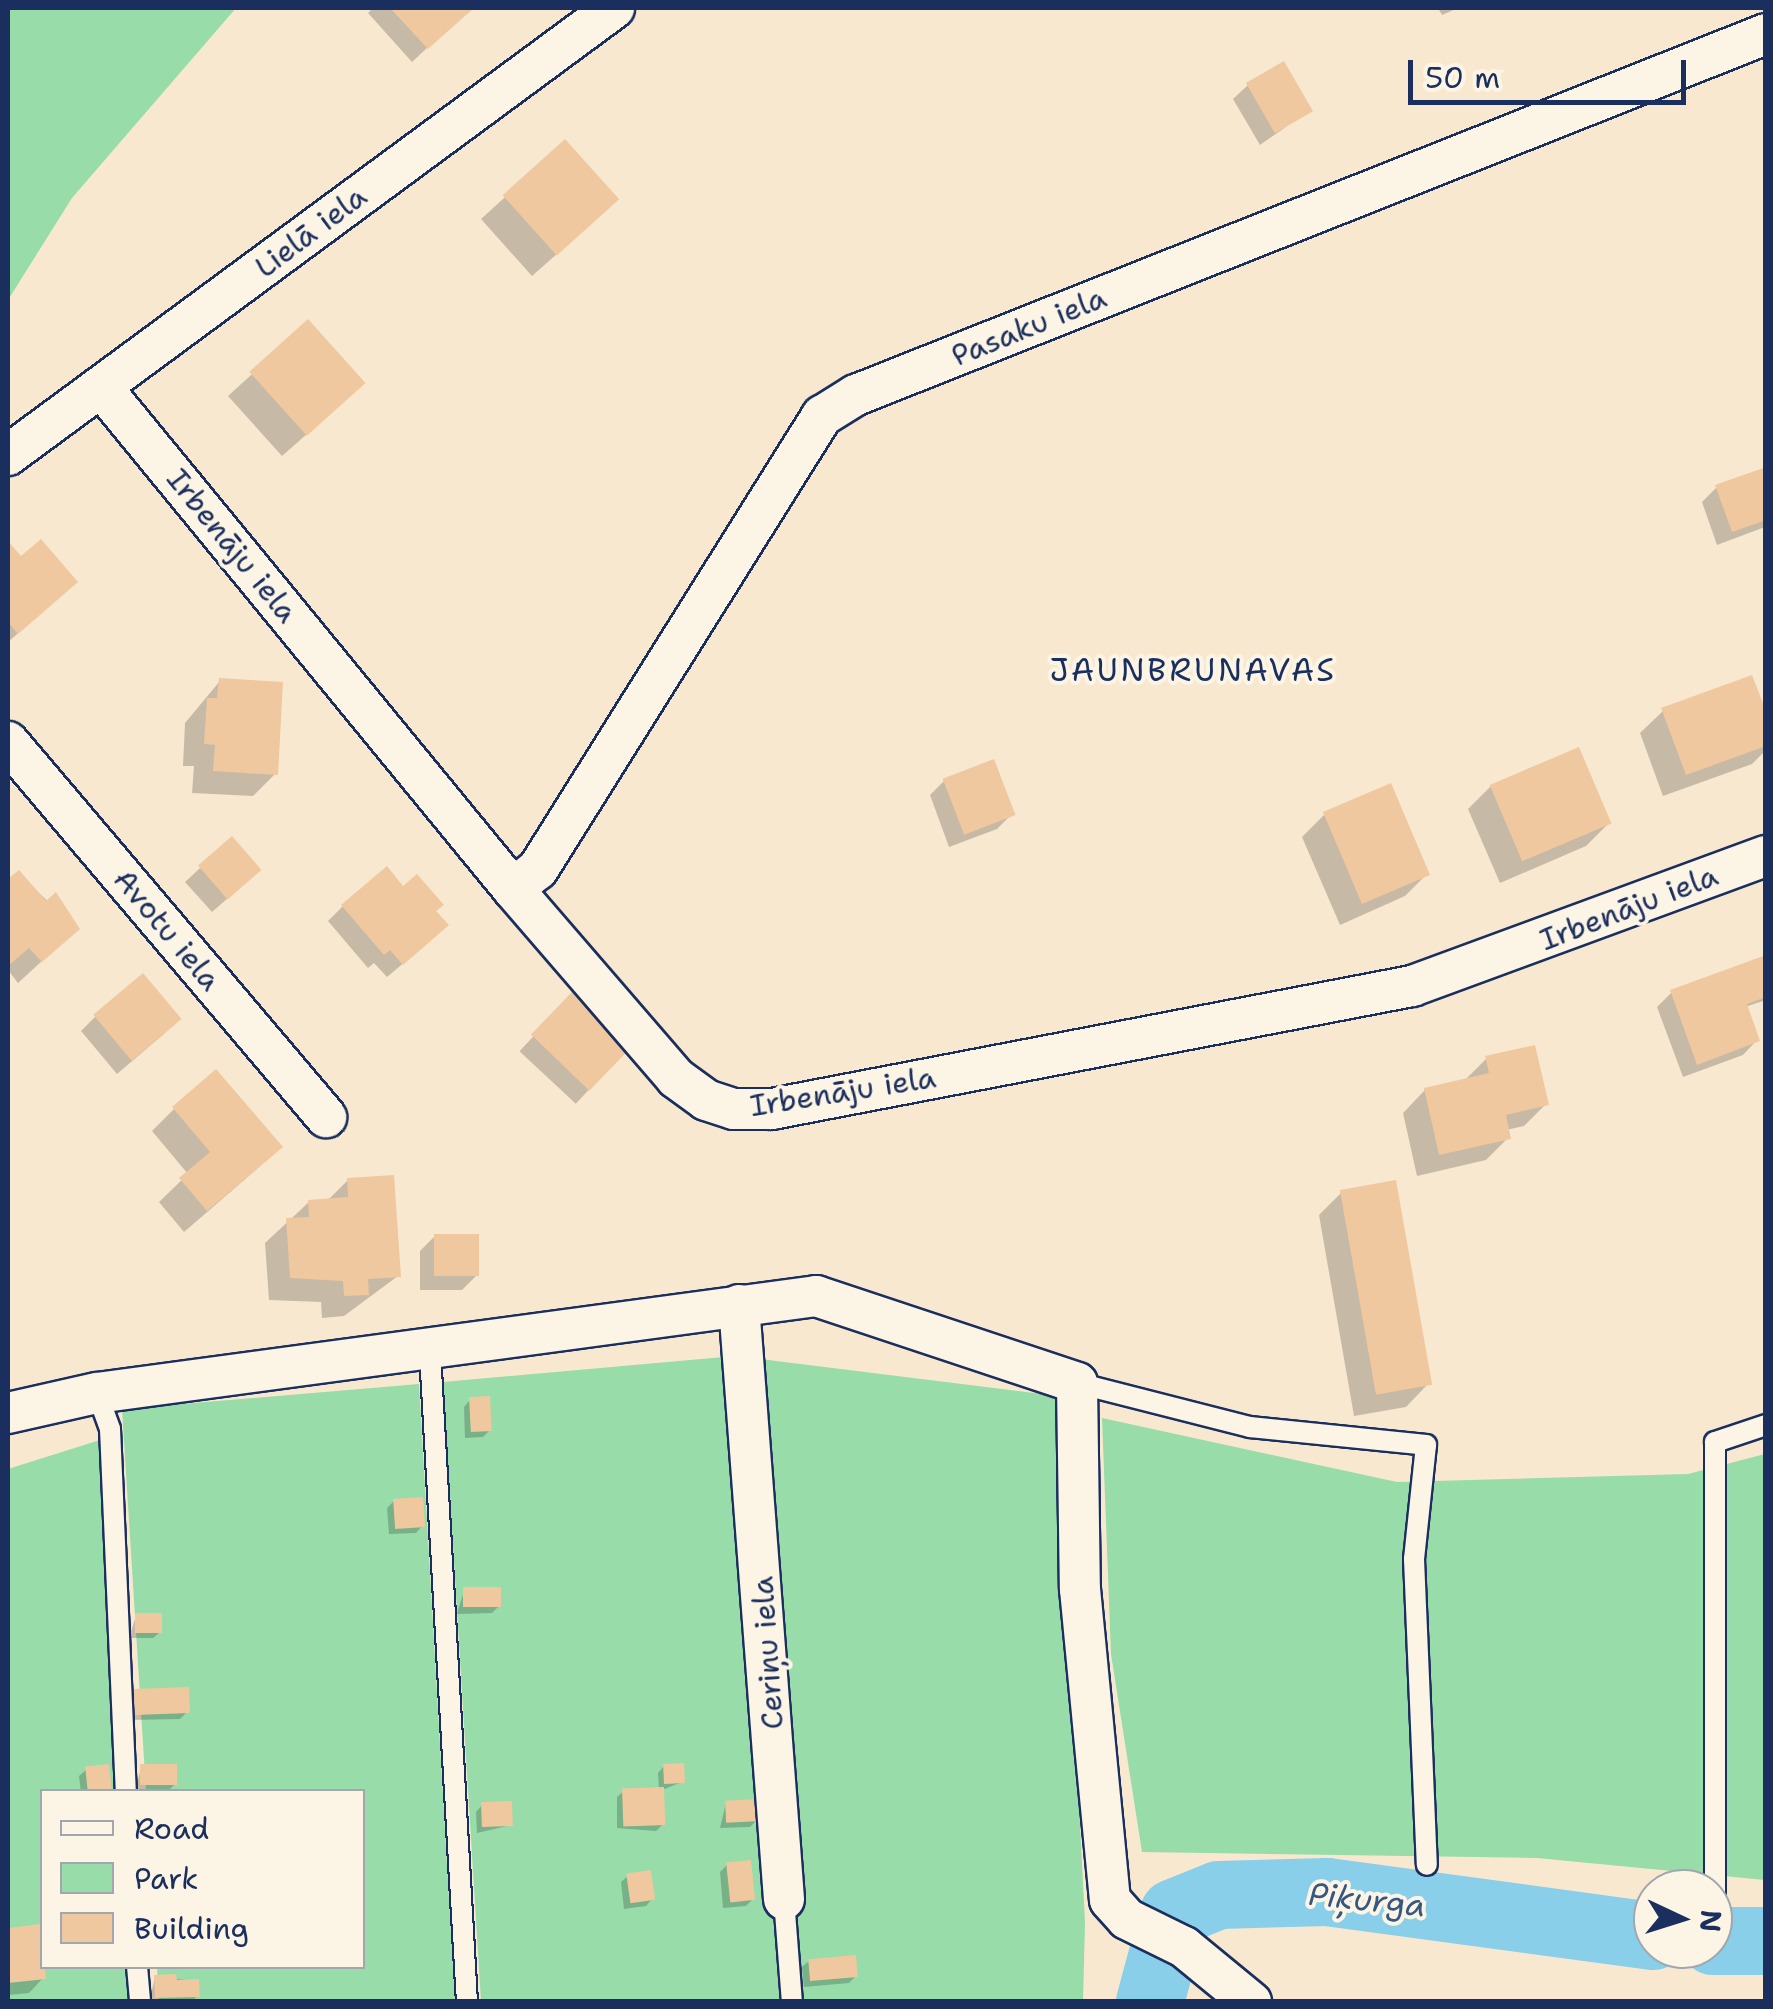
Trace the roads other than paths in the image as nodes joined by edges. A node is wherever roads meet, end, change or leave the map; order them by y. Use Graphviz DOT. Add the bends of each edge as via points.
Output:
graph roads {
  1 [pos="614,8"];
  2 [pos="1766,34"];
  3 [pos="101,387"];
  4 [pos="8,456"];
  5 [pos="8,742"];
  6 [pos="1766,856"];
  7 [pos="513,890"];
  8 [pos="326,1117"];
  9 [pos="739,1305"];
  10 [pos="430,1352"];
  11 [pos="1077,1383"];
  12 [pos="97,1393"];
  13 [pos="8,1413"];
  14 [pos="1766,1425"];
  15 [pos="126,1789"];
  16 [pos="1427,1866"];
  17 [pos="1715,1869"];
  18 [pos="784,1900"];
  19 [pos="137,1969"];
  20 [pos="140,2002"];
  21 [pos="466,2002"];
  22 [pos="792,2002"];
  23 [pos="1251,2002"];
  1 -- 3 [label="street, Lielā iela"];
  2 -- 7 [label="street, Pasaku iela" via="856,396 822,416 538,868"];
  3 -- 4 [label="street, Lielā iela"];
  3 -- 7 [label="street, Irbenāju iela"];
  5 -- 8 [label="street, Avotu iela"];
  6 -- 7 [label="street, Irbenāju iela" via="1412,986 772,1109 706,1100 676,1078"];
  9 -- 10 [label="street"];
  9 -- 11 [label="street" via="816,1296"];
  9 -- 18 [label="street, Ceriņu iela"];
  10 -- 12 [label="street"];
  10 -- 21 [label="lane"];
  11 -- 16 [label="lane" via="1250,1427 1426,1445 1414,1559"];
  11 -- 23 [label="street" via="1080,1589 1110,1900"];
  12 -- 13 [label="street"];
  12 -- 15 [label="lane" via="110,1429"];
  14 -- 17 [label="lane" via="1716,1442"];
  18 -- 22 [label="lane, Ceriņu iela"];
  19 -- 20 [label="lane"];
}
